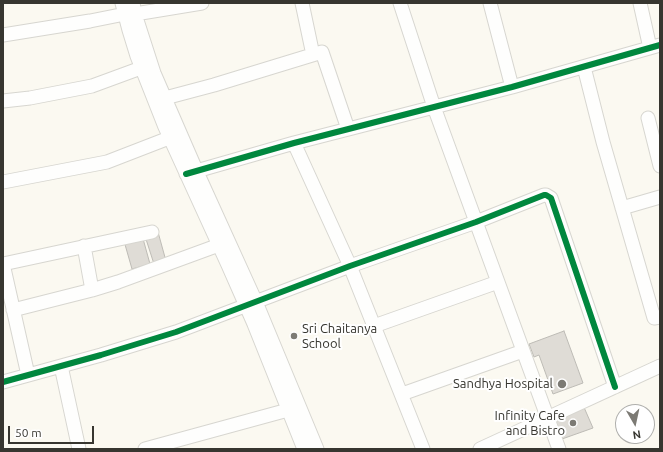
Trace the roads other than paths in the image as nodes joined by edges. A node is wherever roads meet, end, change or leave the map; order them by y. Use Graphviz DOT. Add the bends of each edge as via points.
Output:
graph roads {
  1 [pos="202,3"];
  2 [pos="302,3"];
  3 [pos="400,3"];
  4 [pos="490,3"];
  5 [pos="640,3"];
  6 [pos="129,9"];
  7 [pos="3,34"];
  8 [pos="655,46"];
  9 [pos="313,55"];
  10 [pos="584,67"];
  11 [pos="141,68"];
  12 [pos="512,87"];
  13 [pos="165,98"];
  14 [pos="3,101"];
  15 [pos="434,107"];
  16 [pos="648,118"];
  17 [pos="348,129"];
  18 [pos="170,138"];
  19 [pos="294,143"];
  20 [pos="660,166"];
  21 [pos="192,173"];
  22 [pos="3,182"];
  23 [pos="660,197"];
  24 [pos="622,208"];
  25 [pos="476,222"];
  26 [pos="152,232"];
  27 [pos="219,245"];
  28 [pos="84,246"];
  29 [pos="3,264"];
  30 [pos="350,266"];
  31 [pos="498,282"];
  32 [pos="92,290"];
  33 [pos="251,304"];
  34 [pos="13,310"];
  35 [pos="660,317"];
  36 [pos="374,326"];
  37 [pos="523,351"];
  38 [pos="61,366"];
  39 [pos="660,366"];
  40 [pos="28,375"];
  41 [pos="3,382"];
  42 [pos="615,387"];
  43 [pos="402,394"];
  44 [pos="288,410"];
  45 [pos="548,417"];
  46 [pos="179,445"];
  47 [pos="79,449"];
  48 [pos="145,449"];
  49 [pos="304,449"];
  50 [pos="317,449"];
  51 [pos="423,449"];
  52 [pos="480,449"];
  53 [pos="559,449"];
  1 -- 6 [label="street"];
  2 -- 9 [label="street"];
  3 -- 15 [label="street"];
  4 -- 12 [label="street"];
  5 -- 8 [label="street"];
  6 -- 7 [label="street" via="90,21"];
  6 -- 11 [label="street" via="136,56"];
  6 -- 13 [label="street"];
  8 -- 10 [label="street"];
  9 -- 13 [label="street"];
  9 -- 17 [label="street" via="322,52"];
  10 -- 12 [label="street"];
  10 -- 24 [label="street"];
  11 -- 14 [label="street" via="92,86"];
  11 -- 18 [label="street"];
  12 -- 15 [label="street"];
  13 -- 21 [label="street"];
  15 -- 17 [label="street"];
  15 -- 25 [label="street"];
  16 -- 20 [label="street"];
  17 -- 19 [label="street"];
  18 -- 21 [label="street"];
  18 -- 22 [label="street" via="107,162"];
  19 -- 21 [label="street"];
  19 -- 30 [label="street"];
  21 -- 27 [label="street"];
  21 -- 33 [label="street"];
  23 -- 24 [label="street"];
  24 -- 35 [label="street" via="654,318"];
  25 -- 30 [label="street"];
  25 -- 31 [label="street"];
  25 -- 42 [label="street" via="544,195 551,198"];
  26 -- 28 [label="street"];
  27 -- 32 [label="street"];
  27 -- 33 [label="street"];
  28 -- 29 [label="street"];
  28 -- 32 [label="street"];
  29 -- 34 [label="street"];
  30 -- 33 [label="street"];
  30 -- 36 [label="street"];
  31 -- 36 [label="street"];
  31 -- 37 [label="street"];
  32 -- 34 [label="street"];
  33 -- 38 [label="street" via="176,332"];
  33 -- 44 [label="street"];
  33 -- 50 [label="street"];
  34 -- 40 [label="street"];
  36 -- 43 [label="street"];
  37 -- 43 [label="street"];
  37 -- 45 [label="street"];
  38 -- 40 [label="street"];
  38 -- 47 [label="street"];
  39 -- 42 [label="street"];
  40 -- 41 [label="street"];
  42 -- 45 [label="street"];
  43 -- 51 [label="street"];
  44 -- 46 [label="street"];
  44 -- 49 [label="street"];
  45 -- 52 [label="street"];
  45 -- 53 [label="street"];
  46 -- 48 [label="street"];
}
